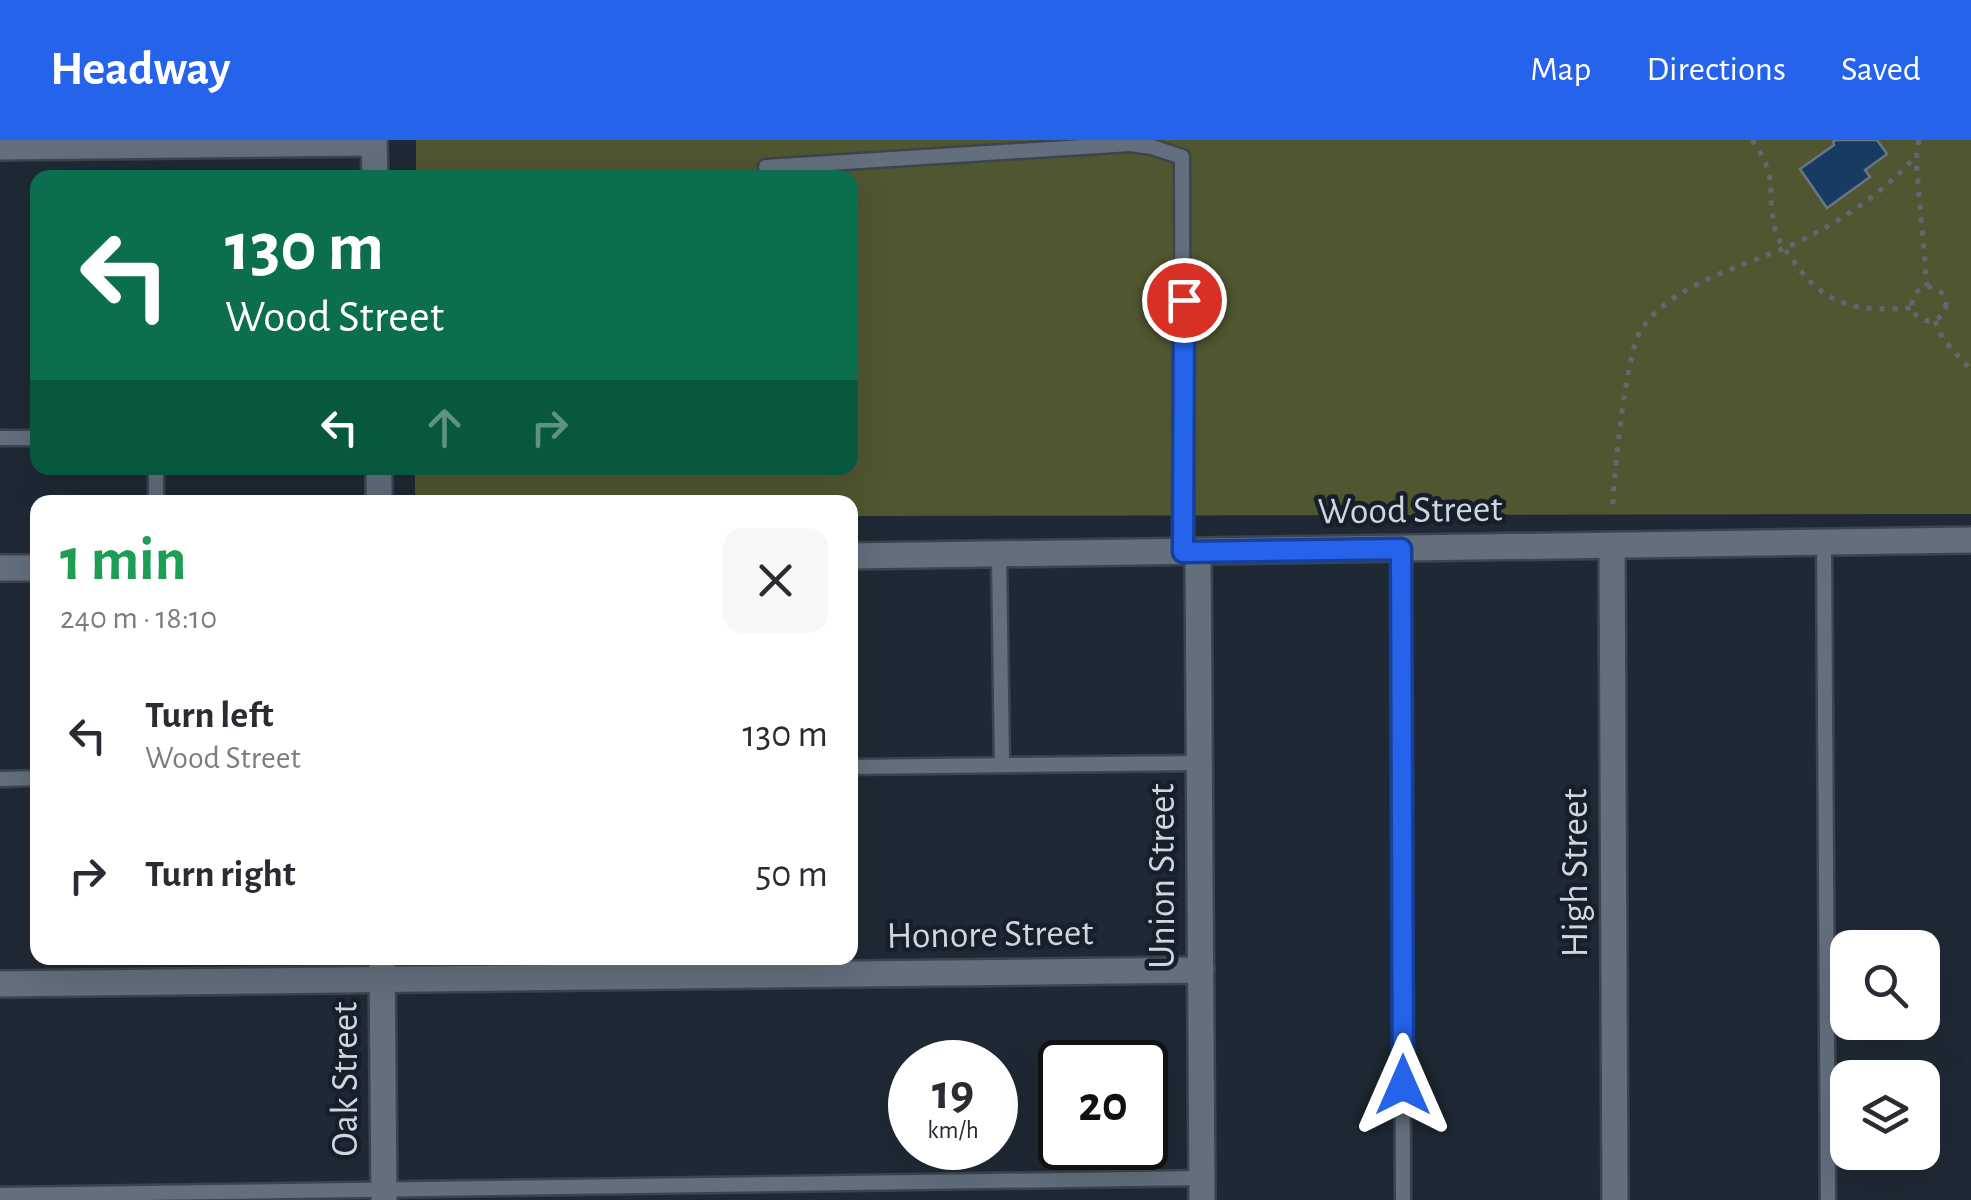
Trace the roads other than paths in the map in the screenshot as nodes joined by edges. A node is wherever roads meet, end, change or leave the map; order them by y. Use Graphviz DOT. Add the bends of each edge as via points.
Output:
graph roads {
  1 [pos="374,142"];
  2 [pos="0,147"];
  3 [pos="766,166"];
  4 [pos="375,170"];
  5 [pos="0,438"];
  6 [pos="30,438"];
  7 [pos="1971,540"];
  8 [pos="1824,542"];
  9 [pos="1612,546"];
  10 [pos="1401,549"];
  11 [pos="1191,552"];
  12 [pos="1000,554"];
  13 [pos="858,556"];
  14 [pos="0,568"];
  15 [pos="30,568"];
  16 [pos="1199,763"];
  17 [pos="1002,765"];
  18 [pos="858,766"];
  19 [pos="30,778"];
  20 [pos="0,779"];
  21 [pos="382,969"];
  22 [pos="1201,970"];
  23 [pos="0,984"];
  24 [pos="1202,1189"];
  25 [pos="0,1195"];
  26 [pos="384,1195"];
  27 [pos="1403,1200"];
  28 [pos="1615,1200"];
  29 [pos="1828,1200"];
  1 -- 2 [label="street"];
  1 -- 4 [label="street"];
  3 -- 11 [label="lane" via="1130,144 1182,157"];
  5 -- 6 [label="lane"];
  7 -- 8 [label="street, Wood Street"];
  8 -- 9 [label="street, Wood Street"];
  8 -- 29 [label="lane"];
  9 -- 10 [label="street, Wood Street"];
  9 -- 28 [label="street, High Street"];
  10 -- 11 [label="street, Wood Street"];
  10 -- 27 [label="lane"];
  11 -- 12 [label="street, Wood Street"];
  11 -- 16 [label="street, Union Street"];
  12 -- 13 [label="street, Wood Street"];
  12 -- 17 [label="lane"];
  14 -- 15 [label="street"];
  16 -- 17 [label="lane"];
  16 -- 22 [label="street, Union Street"];
  17 -- 18 [label="lane"];
  19 -- 20 [label="lane"];
  21 -- 22 [label="street, Honore Street"];
  21 -- 23 [label="street, Honore Street"];
  21 -- 26 [label="street, Oak Street"];
  22 -- 24 [label="street, Union Street"];
  24 -- 26 [label="lane"];
  25 -- 26 [label="lane"];
}
